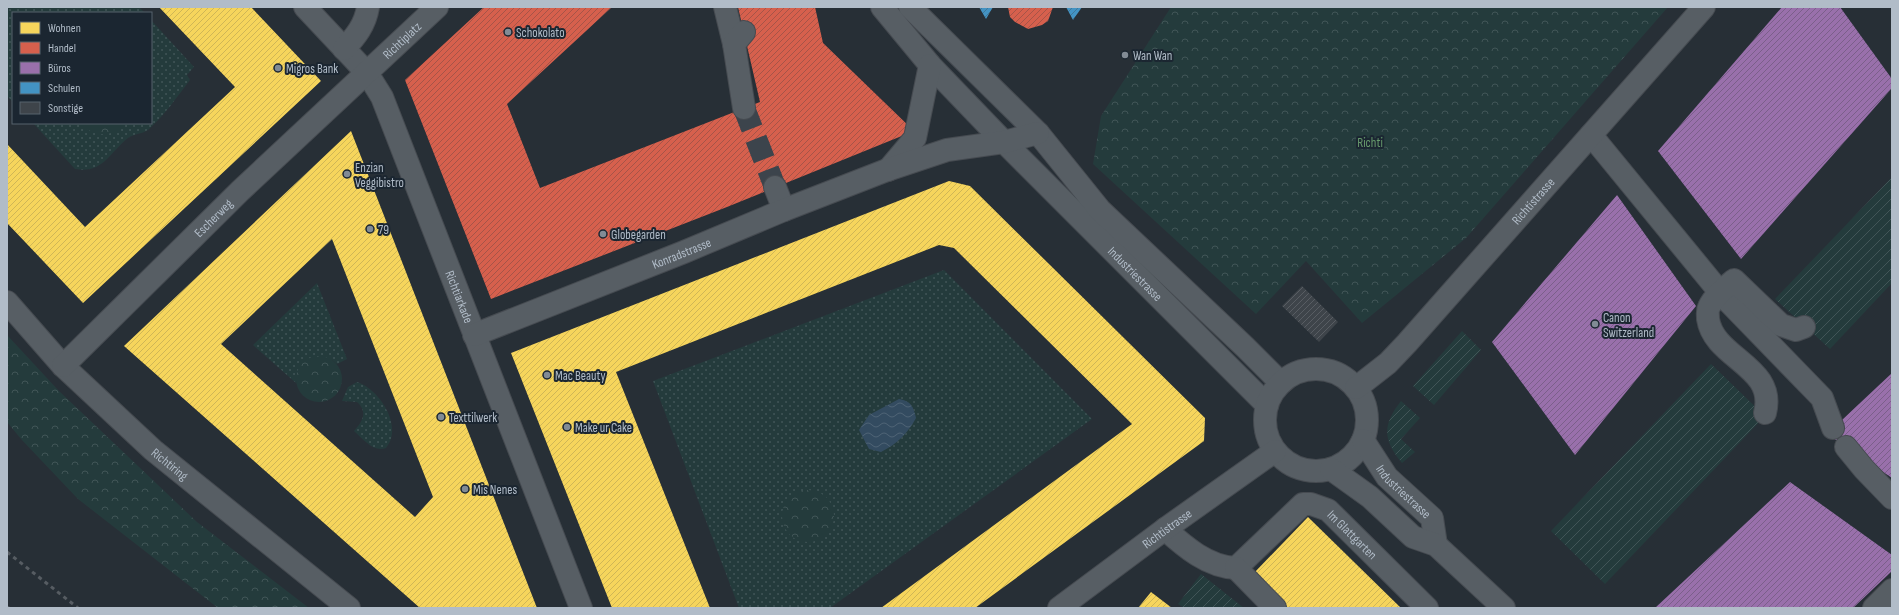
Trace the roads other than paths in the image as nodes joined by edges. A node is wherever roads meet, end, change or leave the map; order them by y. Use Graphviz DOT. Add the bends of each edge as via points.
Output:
graph roads {
  1 [pos="305,7"];
  2 [pos="368,7"];
  3 [pos="437,7"];
  4 [pos="725,7"];
  5 [pos="882,7"];
  6 [pos="910,7"];
  7 [pos="1704,7"];
  8 [pos="344,49"];
  9 [pos="930,65"];
  10 [pos="367,73"];
  11 [pos="744,108"];
  12 [pos="1038,133"];
  13 [pos="1591,135"];
  14 [pos="1004,142"];
  15 [pos="887,170"];
  16 [pos="775,187"];
  17 [pos="784,210"];
  18 [pos="1722,294"];
  19 [pos="7,302"];
  20 [pos="1804,327"];
  21 [pos="474,335"];
  22 [pos="64,366"];
  23 [pos="1281,383"];
  24 [pos="1356,388"];
  25 [pos="1267,405"];
  26 [pos="1765,413"];
  27 [pos="1833,428"];
  28 [pos="1363,440"];
  29 [pos="1846,447"];
  30 [pos="1275,451"];
  31 [pos="1331,469"];
  32 [pos="1892,498"];
  33 [pos="1165,529"];
  34 [pos="1436,545"];
  35 [pos="1236,568"];
  36 [pos="1892,590"];
  37 [pos="349,608"];
  38 [pos="581,608"];
  39 [pos="1059,608"];
  40 [pos="1275,608"];
  41 [pos="1427,608"];
  42 [pos="1504,608"];
  43 [pos="1874,608"];
  1 -- 8 [label="street, Richtiarkade"];
  2 -- 8 [label="street" via="365,21 355,38"];
  3 -- 10 [label="street, Richtiplatz"];
  4 -- 11 [label="street" via="739,38"];
  5 -- 9 [label="street, Industriestrasse"];
  6 -- 12 [label="street, Industriestrasse"];
  7 -- 13 [label="street, Richtistrasse"];
  8 -- 10 [label="street, Richtiarkade"];
  9 -- 14 [label="street, Industriestrasse"];
  9 -- 15 [label="street, Konradstrasse" via="915,138"];
  10 -- 21 [label="street, Richtiarkade" via="382,97"];
  10 -- 22 [label="street, Escherweg" via="240,191"];
  12 -- 14 [label="street"];
  12 -- 23 [label="street, Industriestrasse" via="1100,210"];
  13 -- 18 [label="street"];
  13 -- 24 [label="street, Richtistrasse" via="1388,363"];
  14 -- 15 [label="street, Konradstrasse" via="947,150"];
  14 -- 25 [label="street, Industriestrasse"];
  15 -- 17 [label="street, Konradstrasse"];
  16 -- 17 [label="street"];
  17 -- 21 [label="street, Konradstrasse"];
  18 -- 20 [label="street" via="1734,280 1781,325 1796,330"];
  18 -- 26 [label="street" via="1707,312 1709,326 1714,337 1762,383 1768,402"];
  18 -- 27 [label="street" via="1822,398"];
  19 -- 22 [label="street, Richtiring"];
  21 -- 38 [label="street, Richtiarkade"];
  22 -- 37 [label="street, Richtiring" via="153,450"];
  23 -- 24 [label="street" via="1295,374 1311,369 1328,370 1343,377"];
  23 -- 25 [label="street"];
  24 -- 28 [label="street" via="1367,413 1367,427"];
  25 -- 30 [label="street" via="1265,421"];
  28 -- 31 [label="street" via="1356,453"];
  28 -- 34 [label="street, Industriestrasse" via="1388,477 1432,518"];
  29 -- 32 [label="street"];
  30 -- 31 [label="street" via="1286,461 1300,468 1316,471"];
  30 -- 33 [label="street, Richtistrasse"];
  31 -- 34 [label="street, Industriestrasse" via="1370,497 1413,537"];
  33 -- 35 [label="street" via="1212,564"];
  33 -- 39 [label="street, Richtistrasse"];
  34 -- 42 [label="street, Industriestrasse"];
  35 -- 40 [label="street"];
  35 -- 41 [label="street, Im Glattgarten" via="1303,504 1311,504 1328,510"];
  36 -- 43 [label="street"];
}
